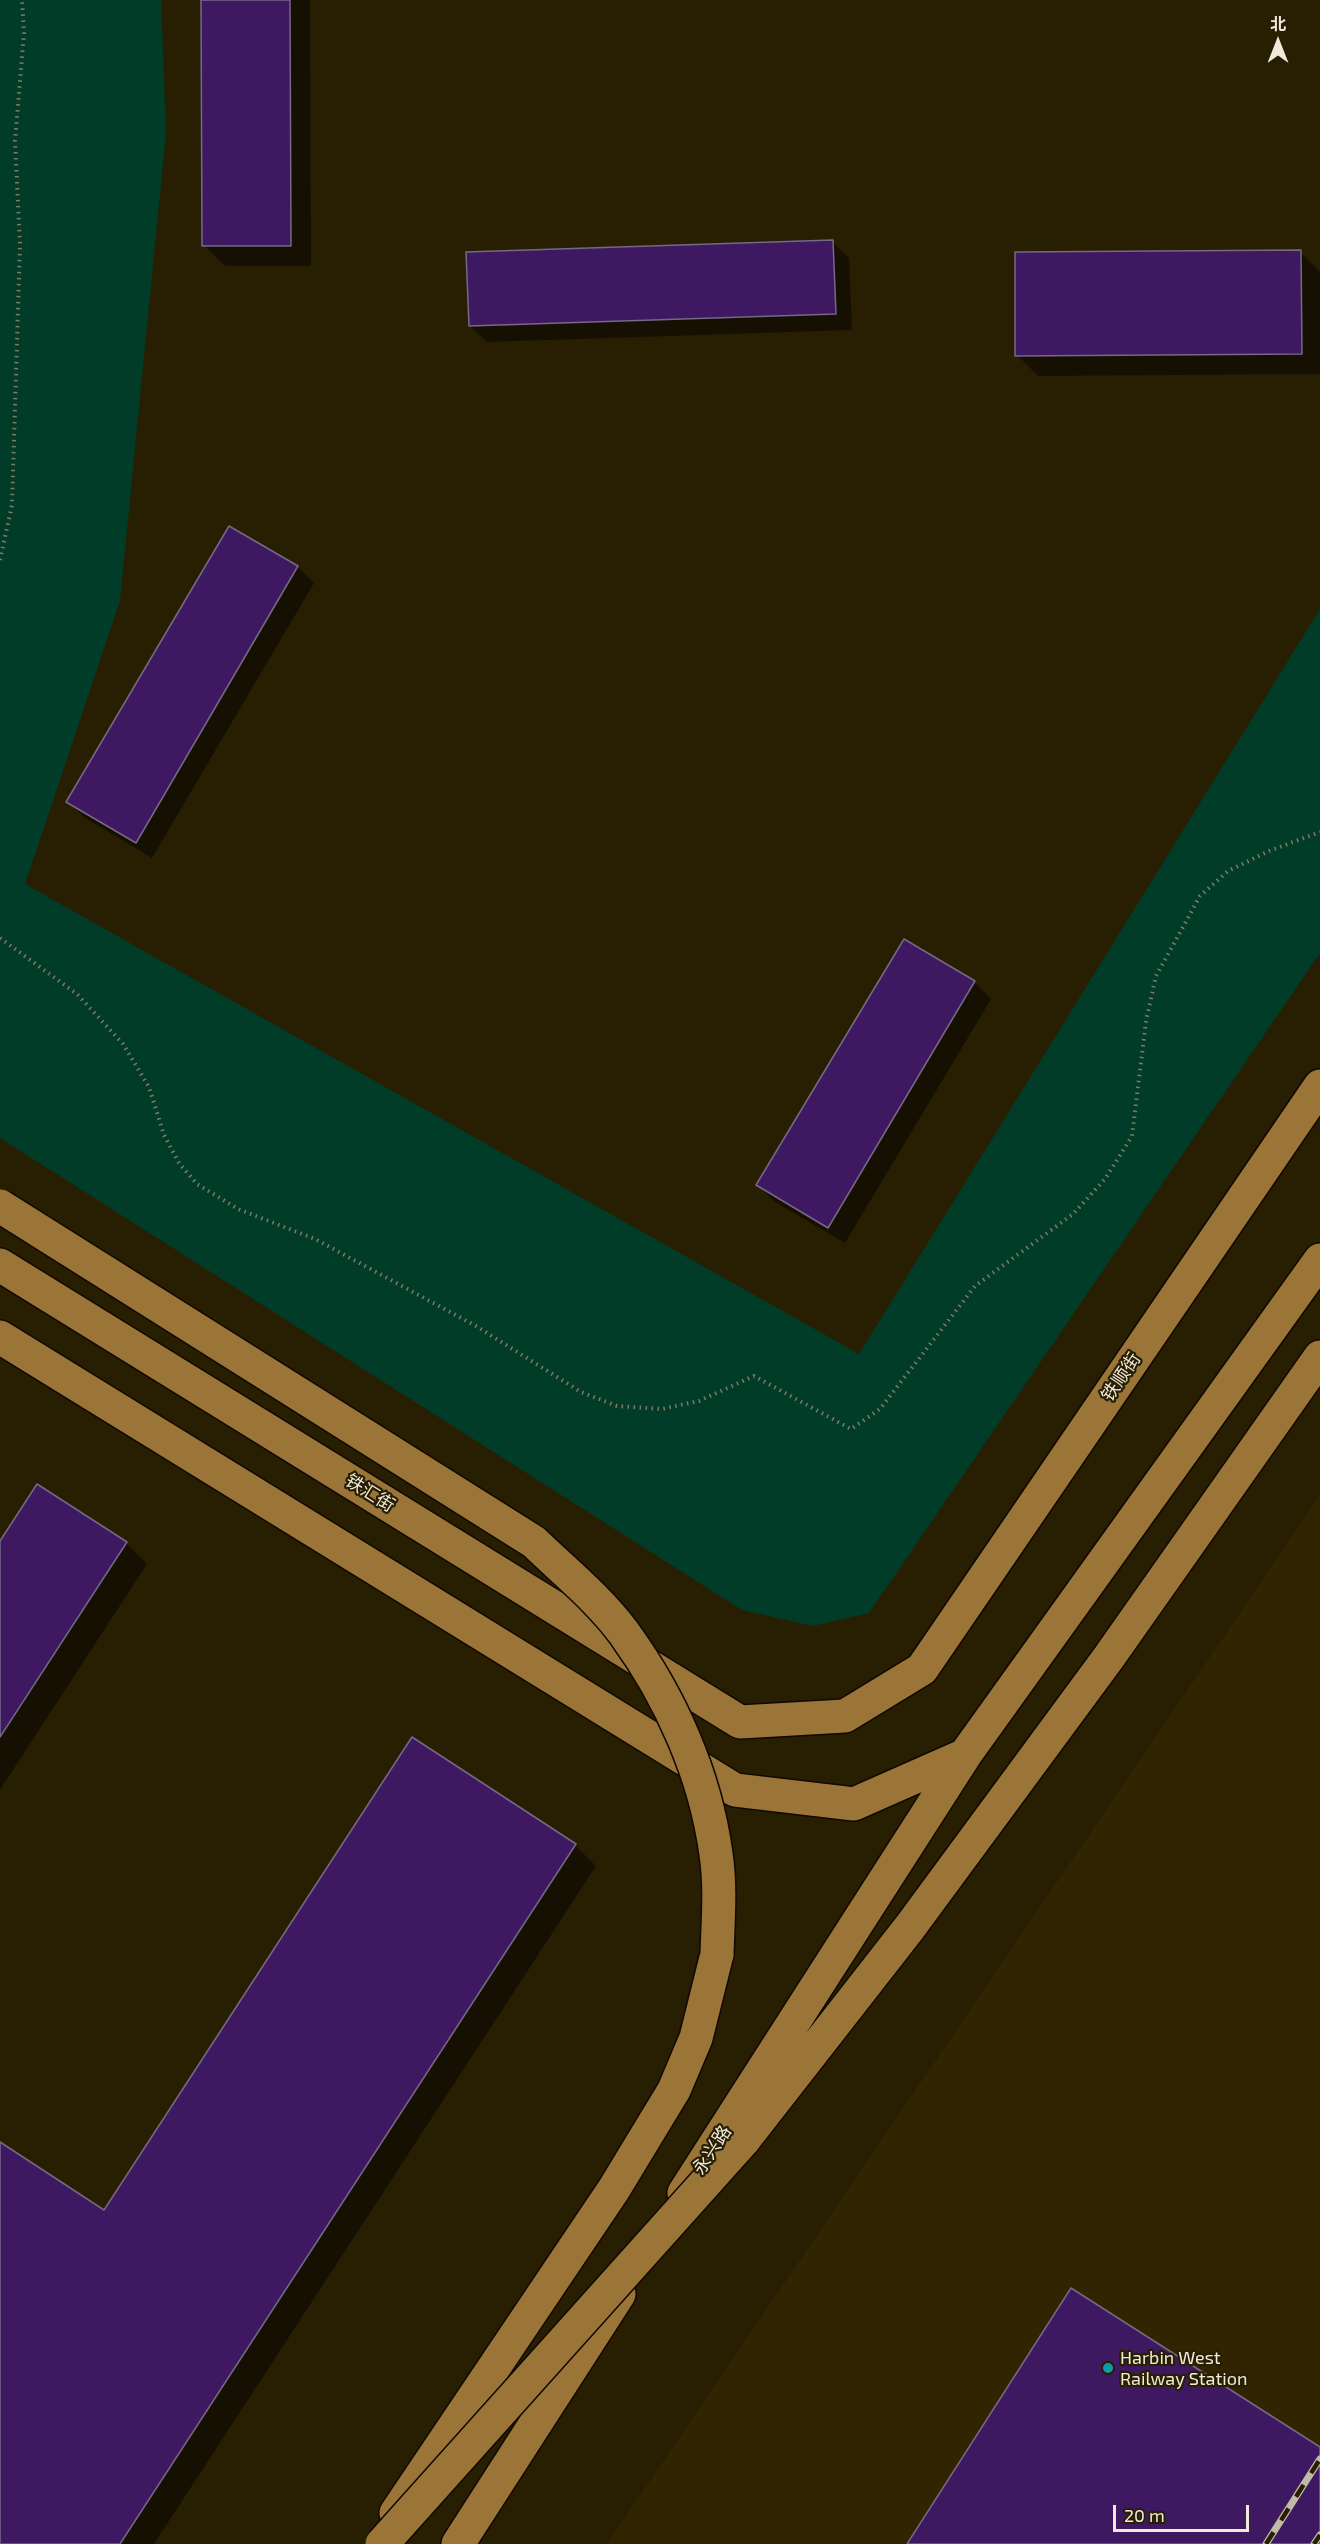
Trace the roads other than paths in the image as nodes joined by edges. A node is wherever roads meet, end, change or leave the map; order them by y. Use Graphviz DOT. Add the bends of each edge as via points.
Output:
graph roads {
  1 [pos="1320,1086"];
  2 [pos="0,1206"];
  3 [pos="1320,1260"];
  4 [pos="0,1264"];
  5 [pos="0,1337"];
  6 [pos="1320,1357"];
  7 [pos="740,1722"];
  8 [pos="965,1755"];
  9 [pos="375,2544"];
  10 [pos="382,2544"];
  11 [pos="458,2544"];
  1 -- 7 [label="main road, 铁顺街" via="922,1669 845,1716"];
  2 -- 9 [label="main road, bridge" via="534,1542 623,1632 682,1729 708,1811 716,1855 717,1954 696,2038 674,2090 614,2189"];
  3 -- 8 [label="main road"];
  4 -- 7 [label="main road, 铁汇街"];
  5 -- 8 [label="main road" via="735,1790 854,1804"];
  6 -- 10 [label="main road, bridge" via="1109,1657 910,1928 743,2141"];
  8 -- 11 [label="main road, 永兴路"];
}
